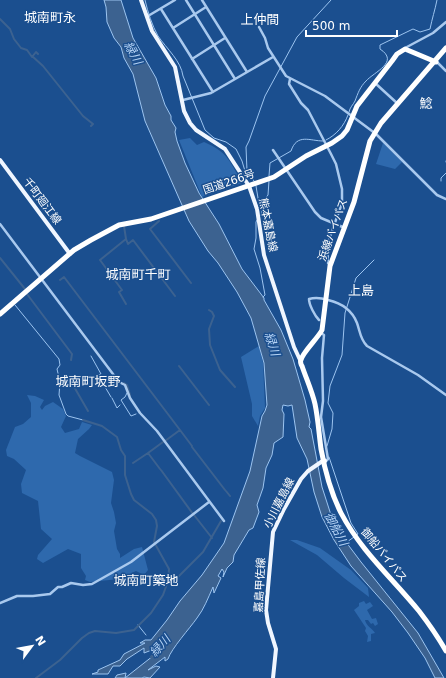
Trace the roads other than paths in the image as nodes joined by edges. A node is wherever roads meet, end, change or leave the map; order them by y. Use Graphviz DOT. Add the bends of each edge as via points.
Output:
graph roads {
  1 [pos="175,0"];
  2 [pos="186,0"];
  3 [pos="202,0"];
  4 [pos="141,1"];
  5 [pos="206,7"];
  6 [pos="161,9"];
  7 [pos="194,14"];
  8 [pos="148,16"];
  9 [pos="446,22"];
  10 [pos="259,27"];
  11 [pos="150,28"];
  12 [pos="173,28"];
  13 [pos="225,38"];
  14 [pos="214,45"];
  15 [pos="405,49"];
  16 [pos="446,49"];
  17 [pos="273,57"];
  18 [pos="192,59"];
  19 [pos="436,62"];
  20 [pos="446,71"];
  21 [pos="247,72"];
  22 [pos="235,79"];
  23 [pos="290,79"];
  24 [pos="375,83"];
  25 [pos="213,92"];
  26 [pos="183,100"];
  27 [pos="399,104"];
  28 [pos="352,117"];
  29 [pos="375,134"];
  30 [pos="327,145"];
  31 [pos="273,150"];
  32 [pos="0,160"];
  33 [pos="285,169"];
  34 [pos="248,186"];
  35 [pos="446,200"];
  36 [pos="335,222"];
  37 [pos="0,224"];
  38 [pos="345,227"];
  39 [pos="70,254"];
  40 [pos="331,266"];
  41 [pos="40,279"];
  42 [pos="327,300"];
  43 [pos="0,314"];
  44 [pos="319,320"];
  45 [pos="322,333"];
  46 [pos="302,363"];
  47 [pos="446,395"];
  48 [pos="323,461"];
  49 [pos="210,502"];
  50 [pos="224,521"];
  51 [pos="272,539"];
  52 [pos="0,603"];
  53 [pos="446,647"];
  54 [pos="446,651"];
  55 [pos="273,678"];
  1 -- 6 [label="street"];
  2 -- 7 [label="street"];
  3 -- 5 [label="street"];
  4 -- 8 [label="street"];
  4 -- 11 [label="main road, 熊本嘉島線"];
  5 -- 7 [label="street"];
  5 -- 13 [label="street"];
  6 -- 8 [label="street"];
  6 -- 12 [label="street"];
  7 -- 12 [label="street"];
  7 -- 14 [label="street"];
  8 -- 11 [label="street"];
  9 -- 15 [label="street" via="433,33"];
  10 -- 17 [label="street"];
  11 -- 26 [label="main road, 熊本嘉島線" via="175,67"];
  12 -- 18 [label="street"];
  13 -- 14 [label="street"];
  13 -- 21 [label="street"];
  14 -- 18 [label="street"];
  14 -- 22 [label="street"];
  15 -- 19 [label="highway"];
  15 -- 24 [label="highway, 国道266号"];
  16 -- 19 [label="highway, 浜線バイパス"];
  17 -- 21 [label="street"];
  17 -- 23 [label="street"];
  18 -- 25 [label="street"];
  19 -- 20 [label="street"];
  19 -- 27 [label="highway, 浜線バイパス"];
  21 -- 22 [label="street"];
  22 -- 25 [label="street"];
  23 -- 28 [label="street" via="322,94"];
  23 -- 30 [label="street" via="289,84 308,110"];
  24 -- 27 [label="street"];
  24 -- 28 [label="highway, 国道266号" via="358,104"];
  25 -- 26 [label="street"];
  26 -- 34 [label="main road, 熊本嘉島線" via="191,125 225,149"];
  27 -- 29 [label="highway, 浜線バイパス" via="380,123"];
  28 -- 29 [label="street"];
  28 -- 30 [label="highway, 国道266号" via="342,136"];
  29 -- 35 [label="street" via="437,195"];
  29 -- 38 [label="highway, 浜線バイパス" via="368,148"];
  30 -- 33 [label="highway, 国道266号"];
  30 -- 36 [label="street" via="336,164 342,189 342,203"];
  31 -- 33 [label="street"];
  32 -- 39 [label="main road, 千町廻江線"];
  33 -- 34 [label="highway, 国道266号" via="274,177"];
  33 -- 36 [label="street" via="315,212 321,218"];
  34 -- 39 [label="highway, 国道266号" via="147,220 120,225 88,241"];
  34 -- 46 [label="main road, 熊本嘉島線" via="257,209 264,255 294,347"];
  36 -- 38 [label="street"];
  36 -- 40 [label="street" via="327,245 328,263"];
  37 -- 41 [label="street"];
  38 -- 40 [label="highway, 浜線バイパス"];
  39 -- 41 [label="highway, 国道266号"];
  40 -- 42 [label="highway, 浜線バイパス"];
  41 -- 43 [label="highway, 国道266号"];
  41 -- 49 [label="street" via="119,382 125,385 140,413"];
  42 -- 44 [label="street" via="309,299"];
  42 -- 45 [label="highway, 浜線バイパス" via="326,323"];
  42 -- 47 [label="street" via="339,303 351,313 366,345 407,368"];
  45 -- 46 [label="highway, 浜線バイパス"];
  45 -- 48 [label="street" via="324,335 321,417 328,459"];
  46 -- 48 [label="highway" via="316,402"];
  48 -- 51 [label="main road, 小川嘉島線" via="298,482 278,520"];
  48 -- 53 [label="highway, 御船バイパス" via="336,499 356,534 379,565 424,615"];
  48 -- 54 [label="highway, 御船バイパス" via="334,497 351,530 380,569 418,610"];
  49 -- 50 [label="street"];
  49 -- 52 [label="street" via="130,562 92,584 68,584 54,589 50,594 17,596"];
  51 -- 55 [label="main road, 嘉島甲佐線" via="266,610 276,650"];
}
